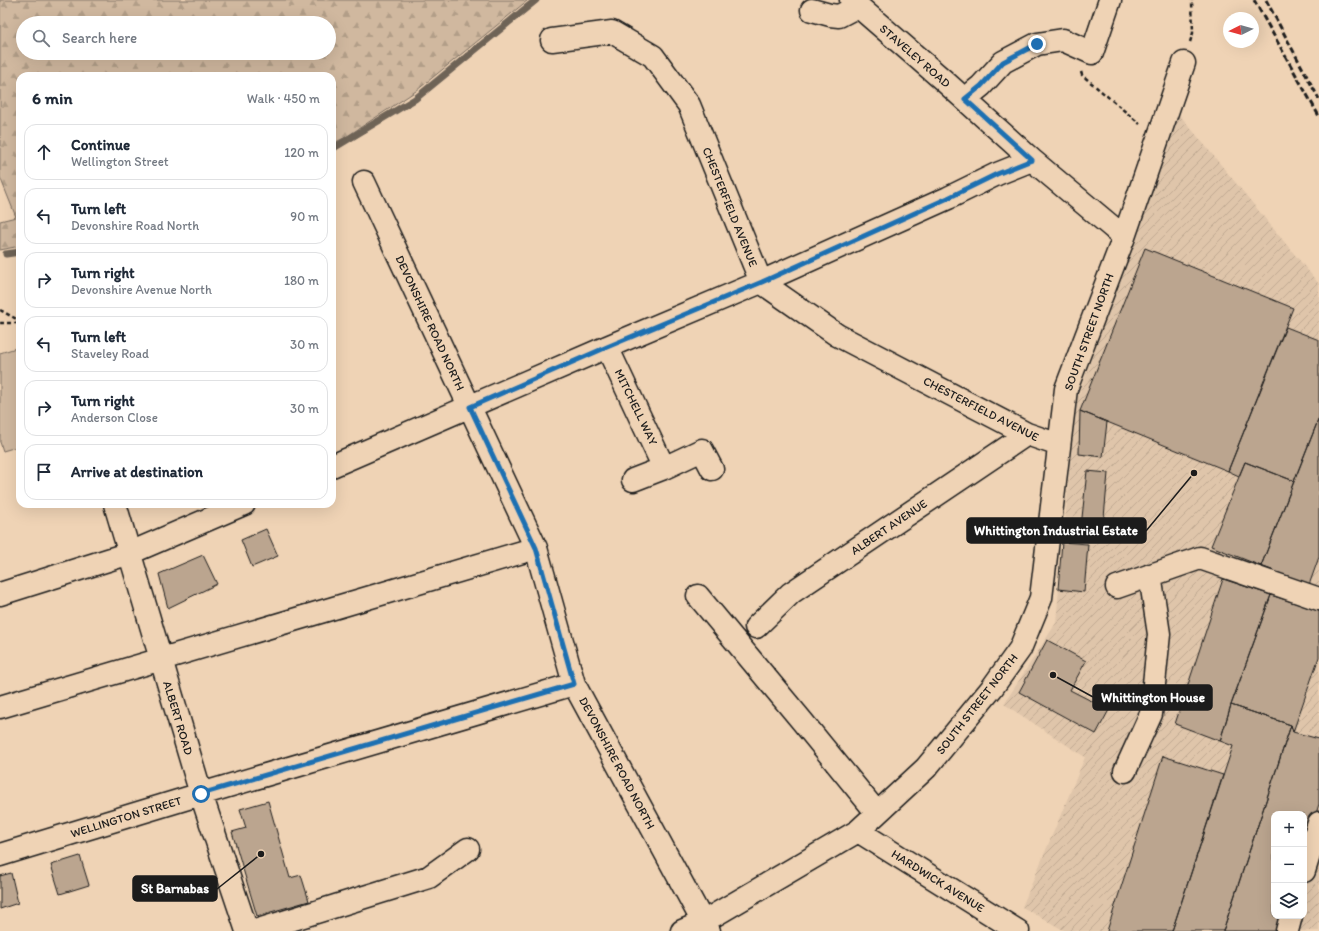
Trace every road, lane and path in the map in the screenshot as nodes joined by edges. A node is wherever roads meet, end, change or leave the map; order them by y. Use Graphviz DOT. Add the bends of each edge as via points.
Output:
graph roads {
  1 [pos="1110,0"];
  2 [pos="1192,0"];
  3 [pos="855,3"];
  4 [pos="812,10"];
  5 [pos="552,40"];
  6 [pos="1078,47"];
  7 [pos="1184,63"];
  8 [pos="965,99"];
  9 [pos="1157,138"];
  10 [pos="1032,160"];
  11 [pos="364,182"];
  12 [pos="1124,237"];
  13 [pos="762,282"];
  14 [pos="0,310"];
  15 [pos="16,320"];
  16 [pos="16,322"];
  17 [pos="0,323"];
  18 [pos="607,347"];
  19 [pos="470,407"];
  20 [pos="1028,434"];
  21 [pos="1059,445"];
  22 [pos="336,464"];
  23 [pos="664,468"];
  24 [pos="712,469"];
  25 [pos="633,480"];
  26 [pos="116,508"];
  27 [pos="235,508"];
  28 [pos="536,548"];
  29 [pos="130,553"];
  30 [pos="1150,575"];
  31 [pos="1117,587"];
  32 [pos="0,594"];
  33 [pos="698,596"];
  34 [pos="1319,599"];
  35 [pos="756,627"];
  36 [pos="161,659"];
  37 [pos="574,684"];
  38 [pos="0,707"];
  39 [pos="1125,770"];
  40 [pos="201,794"];
  41 [pos="877,814"];
  42 [pos="1319,823"];
  43 [pos="858,831"];
  44 [pos="468,849"];
  45 [pos="0,855"];
  46 [pos="1307,861"];
  47 [pos="1290,919"];
  48 [pos="706,926"];
  49 [pos="247,931"];
  50 [pos="255,931"];
  51 [pos="682,931"];
  52 [pos="1018,931"];
  53 [pos="1287,931"];
  1 -- 6 [label="street" via="1092,53"];
  2 -- 7 [label="path" via="1192,33"];
  3 -- 4 [label="street" via="839,16"];
  3 -- 8 [label="street, STAVELEY ROAD"];
  5 -- 13 [label="street, CHESTERFIELD AVENUE" via="612,32 653,56 688,105"];
  6 -- 8 [label="street" via="1063,40 1037,44 1003,62"];
  6 -- 9 [label="path" via="1082,75"];
  7 -- 9 [label="street, SOUTH STREET NORTH"];
  8 -- 10 [label="street, STAVELEY ROAD"];
  9 -- 12 [label="street, SOUTH STREET NORTH"];
  10 -- 12 [label="street, STAVELEY ROAD"];
  10 -- 13 [label="street"];
  11 -- 19 [label="street, DEVONSHIRE ROAD NORTH"];
  12 -- 21 [label="street, SOUTH STREET NORTH" via="1066,389"];
  13 -- 18 [label="street"];
  13 -- 20 [label="street, CHESTERFIELD AVENUE" via="837,335"];
  14 -- 15 [label="path"];
  16 -- 17 [label="path"];
  18 -- 19 [label="street"];
  18 -- 23 [label="street, MITCHELL WAY"];
  19 -- 22 [label="street"];
  19 -- 28 [label="street, DEVONSHIRE ROAD NORTH"];
  20 -- 21 [label="street, CHESTERFIELD AVENUE"];
  20 -- 35 [label="street, ALBERT AVENUE" via="791,593"];
  21 -- 41 [label="street, SOUTH STREET NORTH" via="1040,598 1020,649 992,688 926,768"];
  23 -- 24 [label="street" via="702,450"];
  23 -- 25 [label="street"];
  26 -- 29 [label="street, ALBERT ROAD"];
  27 -- 29 [label="street"];
  28 -- 36 [label="street"];
  28 -- 37 [label="street, DEVONSHIRE ROAD NORTH"];
  29 -- 32 [label="street"];
  29 -- 36 [label="street, ALBERT ROAD"];
  30 -- 31 [label="street"];
  30 -- 34 [label="street" via="1200,558"];
  30 -- 39 [label="street" via="1159,634 1151,714"];
  33 -- 41 [label="street"];
  36 -- 38 [label="street"];
  36 -- 40 [label="street, ALBERT ROAD"];
  37 -- 40 [label="street, WELLINGTON STREET"];
  37 -- 48 [label="street, DEVONSHIRE ROAD NORTH"];
  40 -- 45 [label="street, WELLINGTON STREET"];
  40 -- 49 [label="street, ALBERT ROAD"];
  41 -- 43 [label="street, SOUTH STREET NORTH"];
  42 -- 46 [label="street"];
  43 -- 48 [label="street, SOUTH STREET NORTH"];
  43 -- 52 [label="street, HARDWICK AVENUE"];
  44 -- 50 [label="street" via="429,877"];
  47 -- 53 [label="street"];
  48 -- 51 [label="street, SOUTH STREET NORTH"];
}
